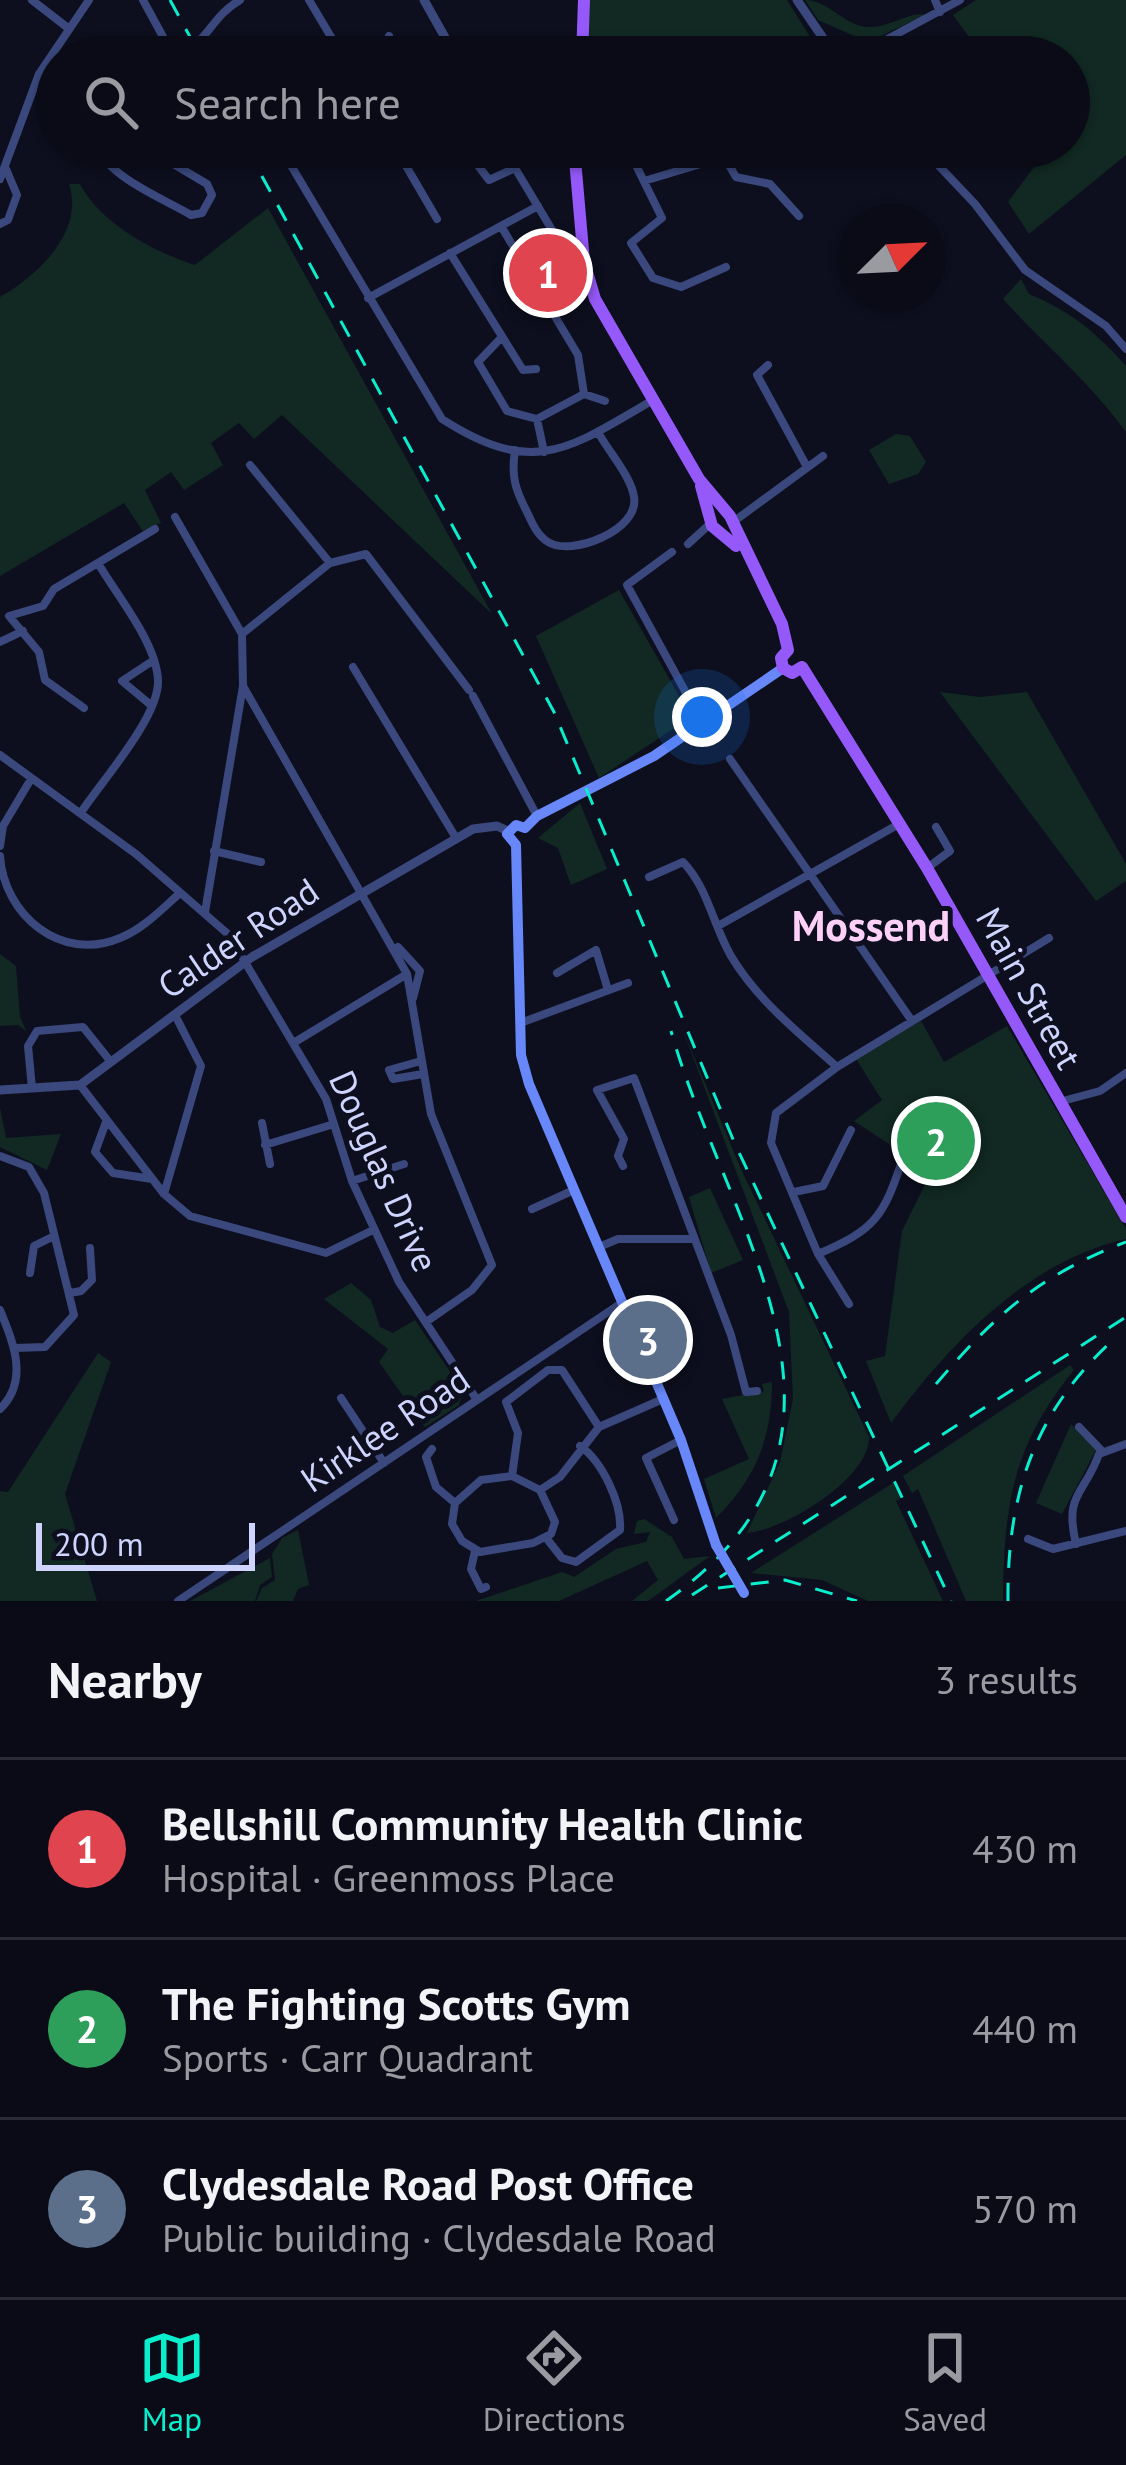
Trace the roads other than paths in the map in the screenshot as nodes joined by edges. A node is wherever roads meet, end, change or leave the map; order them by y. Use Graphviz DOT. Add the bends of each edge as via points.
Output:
graph roads {
  1 [pos="32,0"];
  2 [pos="89,0"];
  3 [pos="143,0"];
  4 [pos="240,0"];
  5 [pos="309,0"];
  6 [pos="424,0"];
  7 [pos="584,0"];
  8 [pos="796,0"];
  9 [pos="935,0"];
  10 [pos="960,0"];
  11 [pos="940,12"];
  12 [pos="68,28"];
  13 [pos="63,36"];
  14 [pos="163,36"];
  15 [pos="208,36"];
  16 [pos="330,36"];
  17 [pos="444,36"];
  18 [pos="583,36"];
  19 [pos="821,36"];
  20 [pos="892,36"];
  21 [pos="36,82"];
  22 [pos="5,167"];
  23 [pos="116,168"];
  24 [pos="182,168"];
  25 [pos="292,168"];
  26 [pos="407,168"];
  27 [pos="480,168"];
  28 [pos="515,168"];
  29 [pos="576,168"];
  30 [pos="638,168"];
  31 [pos="684,168"];
  32 [pos="731,168"];
  33 [pos="941,168"];
  34 [pos="0,179"];
  35 [pos="644,181"];
  36 [pos="538,206"];
  37 [pos="799,215"];
  38 [pos="436,219"];
  39 [pos="0,224"];
  40 [pos="501,226"];
  41 [pos="558,240"];
  42 [pos="450,254"];
  43 [pos="726,267"];
  44 [pos="368,298"];
  45 [pos="501,338"];
  46 [pos="1126,349"];
  47 [pos="768,365"];
  48 [pos="536,369"];
  49 [pos="584,394"];
  50 [pos="653,400"];
  51 [pos="605,401"];
  52 [pos="537,419"];
  53 [pos="598,432"];
  54 [pos="514,450"];
  55 [pos="544,452"];
  56 [pos="823,455"];
  57 [pos="250,465"];
  58 [pos="807,467"];
  59 [pos="175,517"];
  60 [pos="722,522"];
  61 [pos="155,530"];
  62 [pos="692,542"];
  63 [pos="672,552"];
  64 [pos="98,563"];
  65 [pos="329,563"];
  66 [pos="23,631"];
  67 [pos="242,634"];
  68 [pos="0,642"];
  69 [pos="788,650"];
  70 [pos="154,660"];
  71 [pos="353,668"];
  72 [pos="783,668"];
  73 [pos="802,668"];
  74 [pos="243,686"];
  75 [pos="152,706"];
  76 [pos="84,708"];
  77 [pos="702,722"];
  78 [pos="0,754"];
  79 [pos="730,759"];
  80 [pos="31,778"];
  81 [pos="82,812"];
  82 [pos="537,816"];
  83 [pos="901,824"];
  84 [pos="936,827"];
  85 [pos="525,829"];
  86 [pos="508,831"];
  87 [pos="456,838"];
  88 [pos="516,845"];
  89 [pos="0,846"];
  90 [pos="214,850"];
  91 [pos="0,856"];
  92 [pos="261,862"];
  93 [pos="927,868"];
  94 [pos="807,876"];
  95 [pos="649,878"];
  96 [pos="364,891"];
  97 [pos="180,893"];
  98 [pos="205,914"];
  99 [pos="718,926"];
  100 [pos="1048,938"];
  101 [pos="393,942"];
  102 [pos="247,961"];
  103 [pos="556,973"];
  104 [pos="407,974"];
  105 [pos="990,978"];
  106 [pos="628,983"];
  107 [pos="608,990"];
  108 [pos="413,998"];
  109 [pos="175,1015"];
  110 [pos="912,1021"];
  111 [pos="523,1022"];
  112 [pos="295,1042"];
  113 [pos="422,1061"];
  114 [pos="111,1062"];
  115 [pos="837,1067"];
  116 [pos="1126,1072"];
  117 [pos="423,1073"];
  118 [pos="650,1073"];
  119 [pos="634,1078"];
  120 [pos="80,1085"];
  121 [pos="32,1088"];
  122 [pos="0,1090"];
  123 [pos="597,1090"];
  124 [pos="586,1093"];
  125 [pos="1059,1102"];
  126 [pos="107,1120"];
  127 [pos="262,1123"];
  128 [pos="334,1124"];
  129 [pos="851,1130"];
  130 [pos="265,1144"];
  131 [pos="842,1148"];
  132 [pos="0,1156"];
  133 [pos="854,1156"];
  134 [pos="902,1161"];
  135 [pos="270,1164"];
  136 [pos="404,1164"];
  137 [pos="623,1166"];
  138 [pos="882,1169"];
  139 [pos="897,1177"];
  140 [pos="153,1179"];
  141 [pos="352,1181"];
  142 [pos="574,1190"];
  143 [pos="794,1192"];
  144 [pos="164,1194"];
  145 [pos="532,1209"];
  146 [pos="1126,1217"];
  147 [pos="374,1230"];
  148 [pos="54,1236"];
  149 [pos="692,1240"];
  150 [pos="599,1247"];
  151 [pos="90,1248"];
  152 [pos="818,1254"];
  153 [pos="30,1273"];
  154 [pos="70,1293"];
  155 [pos="623,1302"];
  156 [pos="849,1304"];
  157 [pos="0,1310"];
  158 [pos="425,1322"];
  159 [pos="15,1348"];
  160 [pos="757,1391"];
  161 [pos="341,1398"];
  162 [pos="663,1399"];
  163 [pos="477,1400"];
  164 [pos="0,1409"];
  165 [pos="599,1427"];
  166 [pos="1079,1427"];
  167 [pos="681,1440"];
  168 [pos="1126,1444"];
  169 [pos="580,1446"];
  170 [pos="1103,1452"];
  171 [pos="424,1454"];
  172 [pos="384,1463"];
  173 [pos="512,1477"];
  174 [pos="540,1490"];
  175 [pos="454,1503"];
  176 [pos="674,1520"];
  177 [pos="1126,1531"];
  178 [pos="547,1539"];
  179 [pos="1028,1539"];
  180 [pos="1076,1544"];
  181 [pos="475,1550"];
  182 [pos="486,1587"];
  183 [pos="747,1597"];
  184 [pos="178,1601"];
  1 -- 12 [label="street"];
  2 -- 12 [label="street"];
  3 -- 14 [label="street"];
  4 -- 15 [label="street"];
  5 -- 16 [label="street"];
  6 -- 17 [label="street"];
  7 -- 18 [label="main road"];
  8 -- 19 [label="street"];
  9 -- 11 [label="street"];
  10 -- 11 [label="street"];
  11 -- 20 [label="street"];
  12 -- 13 [label="street"];
  21 -- 22 [label="street"];
  22 -- 34 [label="street"];
  22 -- 39 [label="street" via="17,195"];
  23 -- 24 [label="street" via="190,215 202,213 212,195 208,184"];
  25 -- 44 [label="street"];
  26 -- 38 [label="street"];
  27 -- 28 [label="street" via="489,180"];
  28 -- 36 [label="street"];
  29 -- 50 [label="main road" via="590,286"];
  30 -- 35 [label="street"];
  31 -- 35 [label="street"];
  32 -- 37 [label="street" via="736,177 770,184"];
  33 -- 46 [label="street" via="1025,270"];
  35 -- 43 [label="street" via="662,223 631,243 653,278 681,287"];
  36 -- 40 [label="street"];
  36 -- 41 [label="street"];
  40 -- 42 [label="street"];
  40 -- 49 [label="street" via="578,355"];
  42 -- 44 [label="street"];
  42 -- 45 [label="street"];
  44 -- 54 [label="street" via="442,419"];
  45 -- 48 [label="street" via="523,370"];
  45 -- 52 [label="street" via="478,362 507,411"];
  47 -- 58 [label="street" via="758,375 763,390"];
  49 -- 51 [label="street"];
  49 -- 52 [label="street"];
  50 -- 53 [label="street"];
  50 -- 60 [label="main road"];
  52 -- 55 [label="street"];
  53 -- 54 [label="street" via="634,506 625,521 575,549 553,545 535,528 512,481"];
  53 -- 55 [label="street"];
  54 -- 55 [label="street"];
  56 -- 58 [label="street"];
  57 -- 65 [label="street"];
  58 -- 60 [label="street"];
  59 -- 67 [label="street"];
  60 -- 62 [label="street"];
  60 -- 69 [label="main road" via="782,624"];
  61 -- 64 [label="street"];
  63 -- 77 [label="street" via="627,585"];
  64 -- 66 [label="street" via="54,589 43,606 12,613 9,622"];
  64 -- 70 [label="street"];
  65 -- 67 [label="street"];
  65 -- 82 [label="street" via="366,554 471,693"];
  66 -- 68 [label="street"];
  66 -- 76 [label="street" via="40,652 45,680"];
  67 -- 74 [label="street"];
  69 -- 72 [label="main road"];
  69 -- 73 [label="main road" via="801,654"];
  70 -- 75 [label="street"];
  70 -- 75 [label="street" via="122,681"];
  71 -- 87 [label="street"];
  72 -- 73 [label="main road"];
  72 -- 77 [label="main road"];
  73 -- 83 [label="main road, Main Street"];
  74 -- 90 [label="street"];
  74 -- 96 [label="street"];
  75 -- 81 [label="street"];
  77 -- 82 [label="main road"];
  78 -- 80 [label="street, Douglas Drive"];
  79 -- 94 [label="street"];
  80 -- 81 [label="street, Douglas Drive"];
  80 -- 89 [label="street"];
  81 -- 97 [label="street, Douglas Drive"];
  82 -- 85 [label="main road"];
  83 -- 93 [label="main road, Main Street"];
  83 -- 94 [label="street"];
  84 -- 93 [label="street" via="950,851"];
  85 -- 86 [label="main road"];
  85 -- 88 [label="main road" via="526,841"];
  86 -- 87 [label="street, Calder Road" via="484,826"];
  86 -- 88 [label="main road"];
  87 -- 96 [label="street, Calder Road"];
  88 -- 111 [label="main road"];
  90 -- 92 [label="street"];
  90 -- 98 [label="street"];
  91 -- 97 [label="street" via="17,908 44,933 76,945 129,934"];
  93 -- 105 [label="main road, Main Street"];
  94 -- 99 [label="street"];
  94 -- 110 [label="street"];
  95 -- 99 [label="street" via="683,862"];
  96 -- 101 [label="street"];
  96 -- 102 [label="street, Calder Road"];
  97 -- 98 [label="street, Douglas Drive"];
  98 -- 102 [label="street, Douglas Drive"];
  99 -- 115 [label="street" via="756,994"];
  100 -- 105 [label="street"];
  101 -- 104 [label="street"];
  101 -- 108 [label="street" via="420,971"];
  102 -- 109 [label="street, Calder Road"];
  102 -- 112 [label="street, Douglas Drive"];
  103 -- 107 [label="street" via="596,950"];
  104 -- 108 [label="street"];
  104 -- 112 [label="street"];
  105 -- 110 [label="street"];
  105 -- 125 [label="main road, Main Street"];
  106 -- 107 [label="street"];
  107 -- 111 [label="street"];
  108 -- 113 [label="street"];
  109 -- 114 [label="street, Calder Road"];
  109 -- 144 [label="street" via="201,1066"];
  110 -- 115 [label="street"];
  111 -- 142 [label="main road" via="529,1084"];
  112 -- 128 [label="street, Douglas Drive"];
  113 -- 117 [label="street"];
  113 -- 117 [label="street" via="388,1070 393,1079"];
  114 -- 120 [label="street, Calder Road"];
  114 -- 121 [label="street" via="83,1027 37,1031 28,1046"];
  115 -- 143 [label="street" via="776,1113 770,1127"];
  116 -- 125 [label="street" via="1100,1091"];
  117 -- 158 [label="street" via="431,1114 492,1265 472,1290"];
  118 -- 119 [label="street"];
  119 -- 123 [label="street"];
  119 -- 149 [label="street"];
  120 -- 121 [label="street"];
  120 -- 126 [label="street"];
  121 -- 122 [label="street"];
  123 -- 124 [label="street"];
  123 -- 137 [label="street" via="624,1139"];
  125 -- 146 [label="main road, Main Street"];
  126 -- 140 [label="street"];
  126 -- 140 [label="street" via="95,1152 113,1173"];
  127 -- 130 [label="street"];
  128 -- 130 [label="street"];
  128 -- 141 [label="street, Douglas Drive"];
  129 -- 131 [label="street"];
  130 -- 135 [label="street"];
  131 -- 133 [label="street"];
  131 -- 143 [label="street" via="823,1186"];
  132 -- 148 [label="street" via="29,1167"];
  134 -- 139 [label="street"];
  136 -- 141 [label="street"];
  138 -- 139 [label="street"];
  139 -- 152 [label="street" via="871,1227"];
  140 -- 144 [label="street"];
  141 -- 147 [label="street, Douglas Drive"];
  142 -- 145 [label="street"];
  142 -- 150 [label="main road"];
  143 -- 152 [label="street"];
  144 -- 147 [label="street" via="190,1216 306,1251 326,1253"];
  147 -- 158 [label="street, Douglas Drive"];
  148 -- 153 [label="street" via="34,1246"];
  148 -- 154 [label="street"];
  149 -- 150 [label="street" via="618,1239"];
  149 -- 160 [label="street" via="746,1392"];
  150 -- 155 [label="main road"];
  151 -- 154 [label="street" via="92,1280"];
  152 -- 156 [label="street"];
  154 -- 159 [label="street" via="74,1315 44,1348"];
  155 -- 162 [label="main road"];
  155 -- 163 [label="street, Kirklee Road"];
  157 -- 159 [label="street"];
  158 -- 163 [label="street, Douglas Drive"];
  159 -- 164 [label="street" via="17,1390"];
  161 -- 172 [label="street"];
  162 -- 165 [label="street"];
  162 -- 167 [label="main road"];
  163 -- 172 [label="street, Kirklee Road"];
  165 -- 169 [label="street"];
  165 -- 173 [label="street" via="562,1370 548,1370 508,1396 518,1444"];
  166 -- 170 [label="street"];
  167 -- 176 [label="street" via="646,1458"];
  167 -- 183 [label="main road, bridge" via="716,1545"];
  168 -- 170 [label="street"];
  169 -- 174 [label="street" via="560,1477"];
  169 -- 178 [label="street" via="596,1458 620,1530 576,1562"];
  170 -- 180 [label="street" via="1069,1509"];
  171 -- 175 [label="street" via="436,1487"];
  172 -- 184 [label="street, Kirklee Road"];
  173 -- 174 [label="street"];
  173 -- 175 [label="street" via="482,1480"];
  174 -- 178 [label="street" via="555,1522"];
  175 -- 181 [label="street" via="455,1532"];
  177 -- 180 [label="street"];
  178 -- 181 [label="street"];
  179 -- 180 [label="street" via="1053,1549"];
  181 -- 182 [label="street" via="472,1568"];
}
